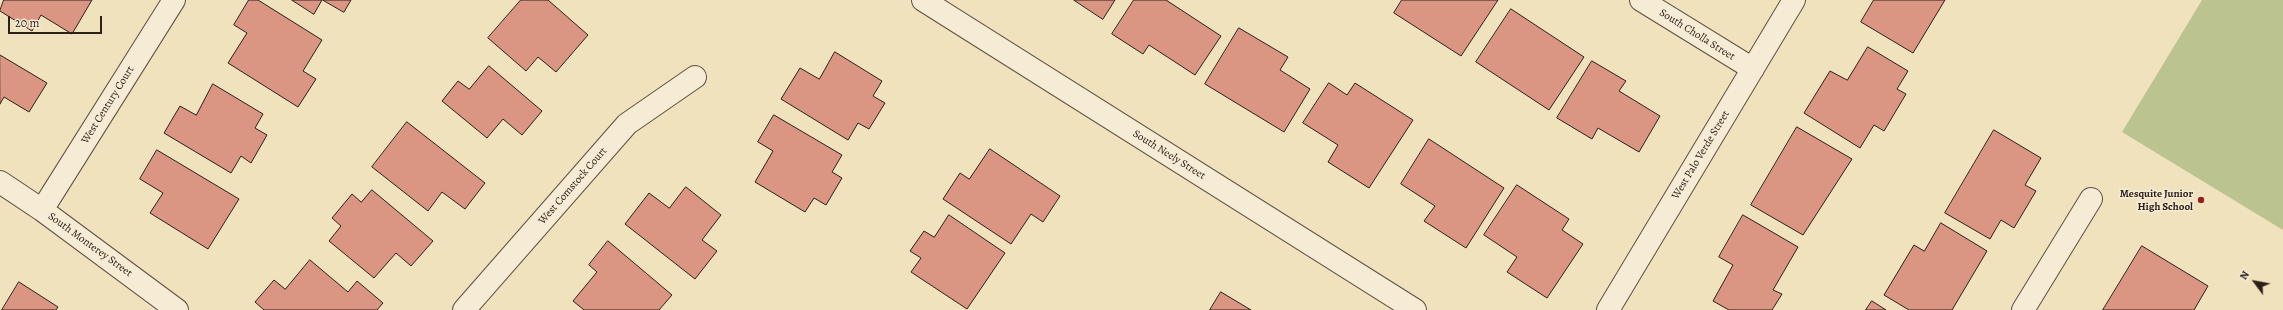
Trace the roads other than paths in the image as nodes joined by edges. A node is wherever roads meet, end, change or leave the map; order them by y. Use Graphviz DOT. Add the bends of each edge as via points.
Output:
graph roads {
  1 [pos="174,0"];
  2 [pos="923,0"];
  3 [pos="1641,0"];
  4 [pos="1794,0"];
  5 [pos="1753,69"];
  6 [pos="695,77"];
  7 [pos="0,182"];
  8 [pos="2091,199"];
  9 [pos="42,210"];
  10 [pos="177,310"];
  11 [pos="464,310"];
  12 [pos="1415,310"];
  13 [pos="1608,310"];
  14 [pos="2023,310"];
  1 -- 9 [label="street, West Century Court"];
  2 -- 12 [label="street, South Neely Street"];
  3 -- 5 [label="street, South Cholla Street"];
  4 -- 5 [label="street, West Palo Verde Street"];
  5 -- 13 [label="street, West Palo Verde Street"];
  6 -- 11 [label="street, West Comstock Court" via="627,124"];
  7 -- 9 [label="street, South Monterey Street"];
  8 -- 14 [label="street"];
  9 -- 10 [label="street, South Monterey Street"];
}
